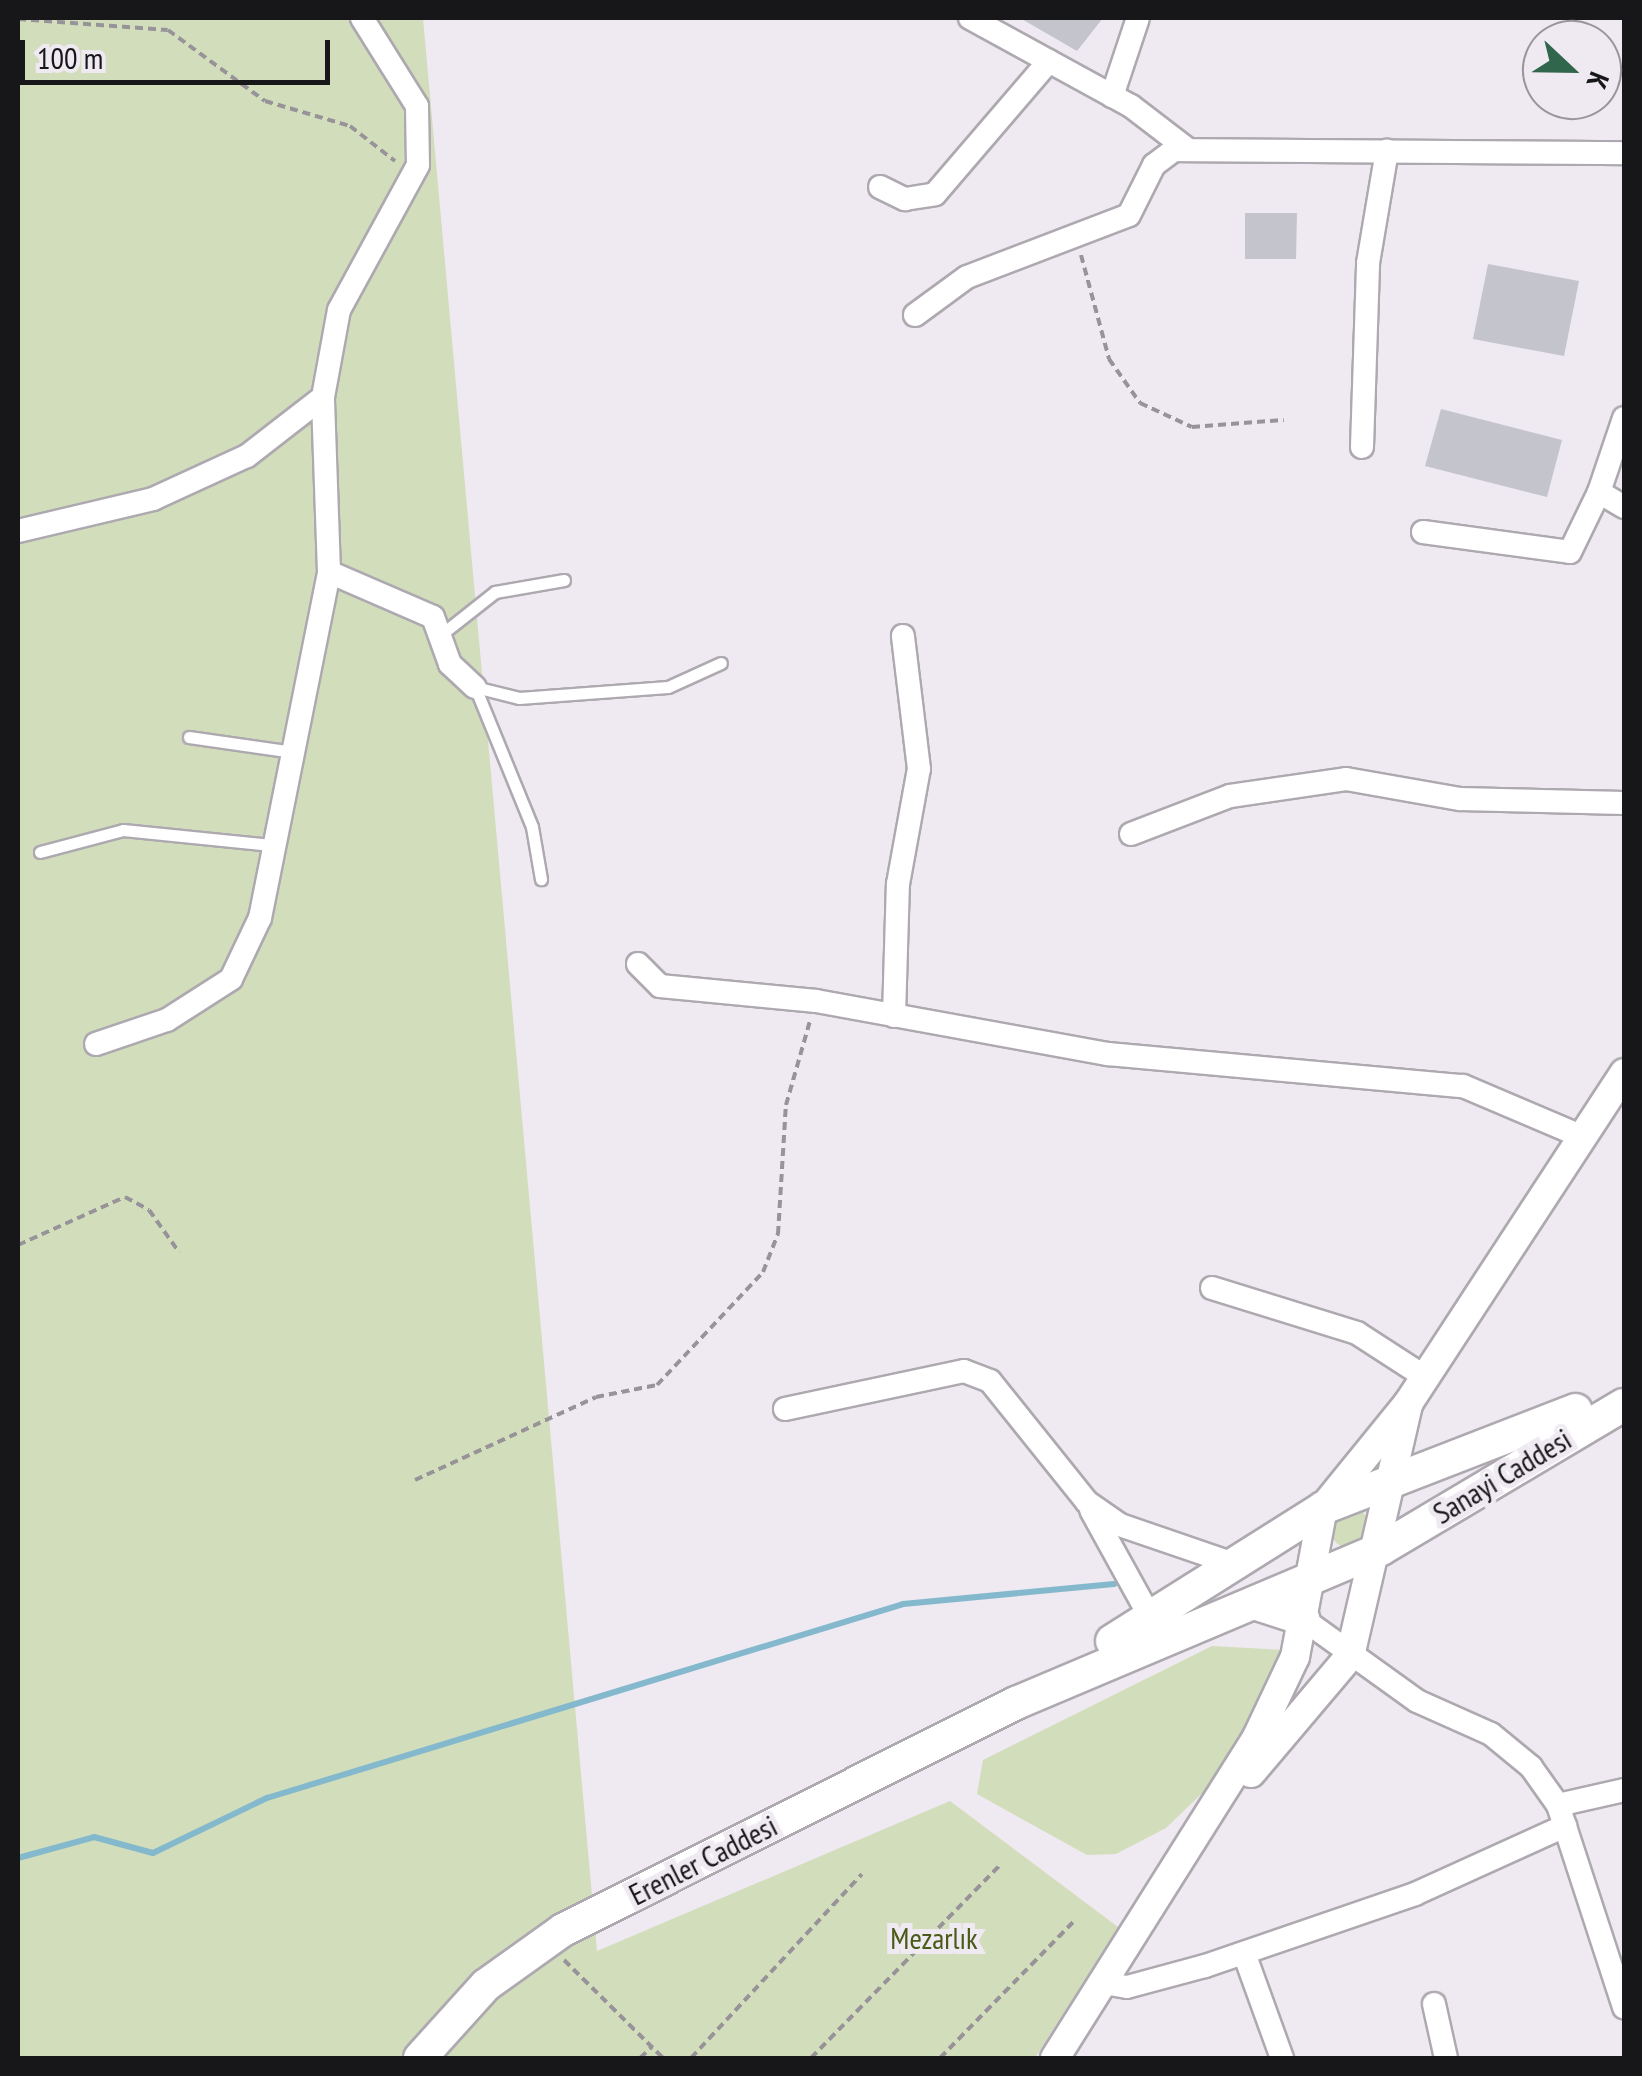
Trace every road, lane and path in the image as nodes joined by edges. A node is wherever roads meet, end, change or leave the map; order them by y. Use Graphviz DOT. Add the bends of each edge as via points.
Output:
graph roads {
  1 [pos="362,18"];
  2 [pos="970,18"];
  3 [pos="1138,18"];
  4 [pos="18,19"];
  5 [pos="1049,62"];
  6 [pos="1112,96"];
  7 [pos="1186,148"];
  8 [pos="1387,151"];
  9 [pos="1624,153"];
  10 [pos="411,177"];
  11 [pos="880,188"];
  12 [pos="1076,236"];
  13 [pos="915,315"];
  14 [pos="323,397"];
  15 [pos="1624,418"];
  16 [pos="1284,420"];
  17 [pos="1362,447"];
  18 [pos="1599,492"];
  19 [pos="1624,507"];
  20 [pos="18,532"];
  21 [pos="1423,532"];
  22 [pos="329,572"];
  23 [pos="564,580"];
  24 [pos="442,633"];
  25 [pos="903,636"];
  26 [pos="721,663"];
  27 [pos="475,686"];
  28 [pos="189,737"];
  29 [pos="294,752"];
  30 [pos="1624,803"];
  31 [pos="1132,834"];
  32 [pos="271,845"];
  33 [pos="40,852"];
  34 [pos="541,880"];
  35 [pos="638,964"];
  36 [pos="816,1000"];
  37 [pos="894,1016"];
  38 [pos="96,1044"];
  39 [pos="1624,1073"];
  40 [pos="1581,1136"];
  41 [pos="18,1245"];
  42 [pos="179,1252"];
  43 [pos="1212,1288"];
  44 [pos="1424,1377"];
  45 [pos="1624,1388"];
  46 [pos="1408,1402"];
  47 [pos="1624,1405"];
  48 [pos="785,1408"];
  49 [pos="1399,1475"];
  50 [pos="414,1480"];
  51 [pos="1088,1502"];
  52 [pos="1323,1508"];
  53 [pos="1381,1549"];
  54 [pos="1234,1564"];
  55 [pos="1312,1582"];
  56 [pos="1254,1603"];
  57 [pos="1150,1617"];
  58 [pos="1303,1620"];
  59 [pos="1350,1656"];
  60 [pos="1016,1703"];
  61 [pos="1624,1790"];
  62 [pos="1562,1816"];
  63 [pos="1202,1832"];
  64 [pos="999,1866"];
  65 [pos="862,1874"];
  66 [pos="1073,1922"];
  67 [pos="546,1942"];
  68 [pos="1244,1953"];
  69 [pos="1104,1983"];
  70 [pos="1434,2004"];
  71 [pos="1624,2007"];
  72 [pos="652,2047"];
  73 [pos="1065,2053"];
  74 [pos="420,2058"];
  75 [pos="640,2058"];
  76 [pos="663,2058"];
  77 [pos="691,2058"];
  78 [pos="811,2058"];
  79 [pos="940,2058"];
  80 [pos="1282,2058"];
  81 [pos="1446,2058"];
  1 -- 10 [label="street" via="416,106"];
  2 -- 5 [label="street"];
  3 -- 6 [label="street"];
  4 -- 10 [label="path" via="168,30 265,102 368,135"];
  5 -- 6 [label="street"];
  5 -- 11 [label="street" via="934,194 905,199"];
  6 -- 7 [label="street"];
  7 -- 8 [label="street"];
  7 -- 12 [label="street" via="1154,164 1129,215"];
  8 -- 9 [label="street"];
  8 -- 17 [label="street" via="1368,263"];
  10 -- 14 [label="street" via="339,310"];
  12 -- 13 [label="street" via="967,277"];
  12 -- 16 [label="path" via="1109,359 1140,403 1192,427"];
  14 -- 20 [label="street" via="247,456 153,499"];
  14 -- 22 [label="street"];
  15 -- 18 [label="street"];
  18 -- 19 [label="street"];
  18 -- 21 [label="street" via="1570,552"];
  22 -- 24 [label="street" via="425,612"];
  22 -- 29 [label="street"];
  23 -- 24 [label="lane" via="495,592"];
  24 -- 27 [label="street" via="450,664"];
  25 -- 37 [label="street" via="919,769 898,884"];
  26 -- 27 [label="lane" via="668,686 518,698"];
  27 -- 34 [label="lane" via="532,827"];
  28 -- 29 [label="lane"];
  29 -- 32 [label="street"];
  30 -- 31 [label="street" via="1460,799 1346,779 1230,796"];
  32 -- 33 [label="lane" via="124,830"];
  32 -- 38 [label="street" via="260,918 231,980 167,1020"];
  35 -- 36 [label="street" via="660,986"];
  36 -- 37 [label="street"];
  36 -- 50 [label="path" via="786,1105 778,1234 763,1272 657,1385 596,1397"];
  37 -- 40 [label="street" via="1108,1054 1463,1086"];
  39 -- 40 [label="street"];
  40 -- 44 [label="street"];
  41 -- 42 [label="path" via="125,1197 148,1210"];
  43 -- 44 [label="street" via="1357,1333"];
  44 -- 46 [label="street"];
  45 -- 49 [label="main road, Sanayi Caddesi"];
  46 -- 49 [label="street"];
  46 -- 52 [label="street"];
  47 -- 53 [label="main road, Sanayi Caddesi"];
  48 -- 51 [label="street" via="964,1371 990,1381"];
  49 -- 52 [label="main road, Sanayi Caddesi"];
  49 -- 53 [label="street"];
  51 -- 54 [label="street" via="1120,1525"];
  51 -- 57 [label="street"];
  52 -- 54 [label="main road, Erenler Caddesi"];
  52 -- 55 [label="street"];
  53 -- 55 [label="main road, Erenler Caddesi"];
  53 -- 59 [label="street"];
  54 -- 57 [label="main road, Erenler Caddesi"];
  55 -- 56 [label="main road, Erenler Caddesi"];
  55 -- 58 [label="street"];
  56 -- 58 [label="main road"];
  56 -- 60 [label="main road, Erenler Caddesi"];
  57 -- 60 [label="main road, Erenler Caddesi"];
  58 -- 59 [label="street"];
  58 -- 63 [label="street" via="1256,1739"];
  59 -- 62 [label="street" via="1416,1702 1491,1734"];
  59 -- 63 [label="street"];
  60 -- 67 [label="main road, Erenler Caddesi"];
  61 -- 62 [label="street"];
  62 -- 68 [label="street" via="1415,1894"];
  62 -- 71 [label="street"];
  63 -- 69 [label="street"];
  64 -- 78 [label="path"];
  65 -- 77 [label="path"];
  66 -- 79 [label="path"];
  67 -- 72 [label="path"];
  67 -- 74 [label="main road, Erenler Caddesi" via="486,1985"];
  68 -- 69 [label="street" via="1127,1987"];
  68 -- 80 [label="street"];
  69 -- 73 [label="street"];
  70 -- 81 [label="street"];
  72 -- 75 [label="path"];
  72 -- 76 [label="path"];
}
